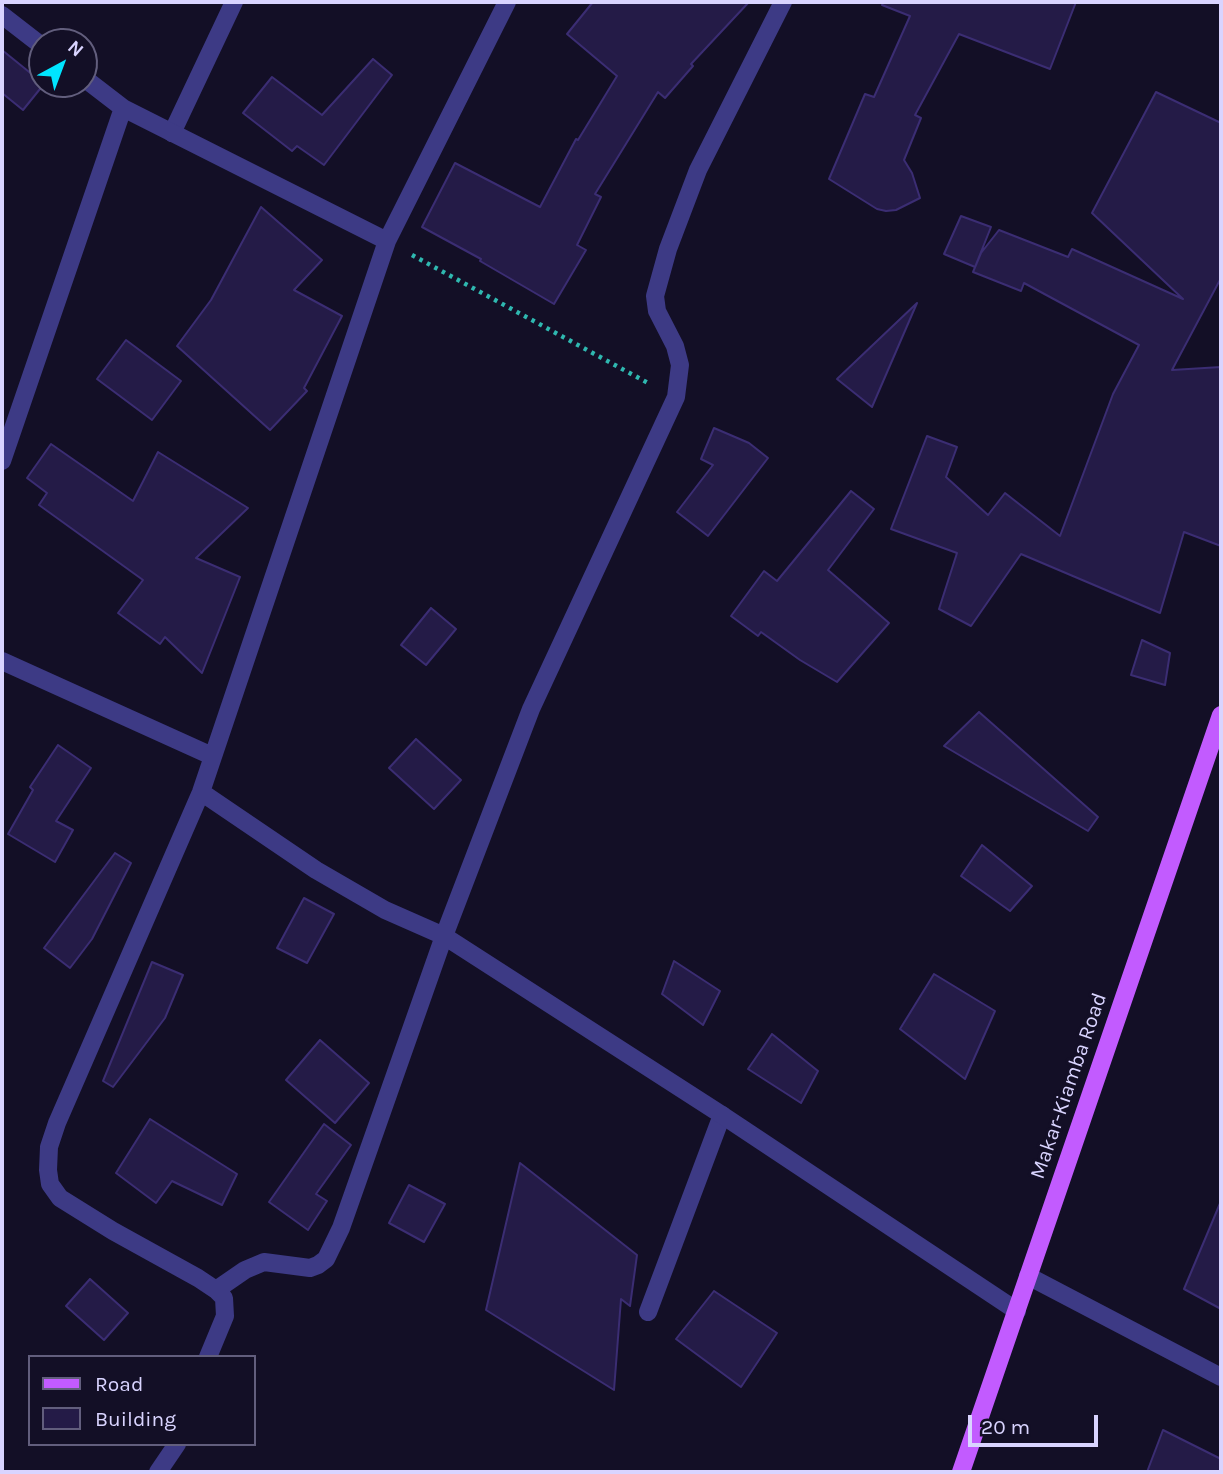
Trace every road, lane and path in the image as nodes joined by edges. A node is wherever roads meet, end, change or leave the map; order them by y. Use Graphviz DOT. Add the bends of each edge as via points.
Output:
graph roads {
  1 [pos="234,2"];
  2 [pos="507,2"];
  3 [pos="783,2"];
  4 [pos="2,15"];
  5 [pos="28,35"];
  6 [pos="98,89"];
  7 [pos="123,108"];
  8 [pos="172,132"];
  9 [pos="387,241"];
  10 [pos="677,397"];
  11 [pos="2,461"];
  12 [pos="2,661"];
  13 [pos="1221,715"];
  14 [pos="212,756"];
  15 [pos="201,792"];
  16 [pos="444,936"];
  17 [pos="722,1115"];
  18 [pos="1028,1276"];
  19 [pos="216,1290"];
  20 [pos="1017,1311"];
  21 [pos="649,1312"];
  22 [pos="209,1355"];
  23 [pos="1221,1377"];
  24 [pos="176,1446"];
  25 [pos="158,1472"];
  26 [pos="961,1472"];
  1 -- 8 [label="street"];
  2 -- 9 [label="street"];
  3 -- 10 [label="street" via="698,170 667,249 655,296 680,365"];
  4 -- 5 [label="street"];
  6 -- 7 [label="street"];
  7 -- 8 [label="street"];
  7 -- 11 [label="street"];
  8 -- 9 [label="street"];
  9 -- 10 [label="path"];
  9 -- 14 [label="street"];
  10 -- 16 [label="street" via="531,709"];
  12 -- 14 [label="street"];
  13 -- 18 [label="main road, Makar-Kiamba Road"];
  14 -- 15 [label="street"];
  15 -- 16 [label="street" via="316,870"];
  15 -- 19 [label="street" via="57,1123 49,1146 48,1170 50,1184 60,1198"];
  16 -- 17 [label="street"];
  16 -- 19 [label="street" via="350,1204 326,1259 310,1268 264,1262"];
  17 -- 20 [label="street"];
  17 -- 21 [label="street"];
  18 -- 20 [label="main road, Makar-Kiamba Road"];
  18 -- 23 [label="street"];
  19 -- 22 [label="street" via="224,1298 225,1316"];
  20 -- 26 [label="main road, Makar-Kiamba Road"];
  24 -- 25 [label="street"];
}
